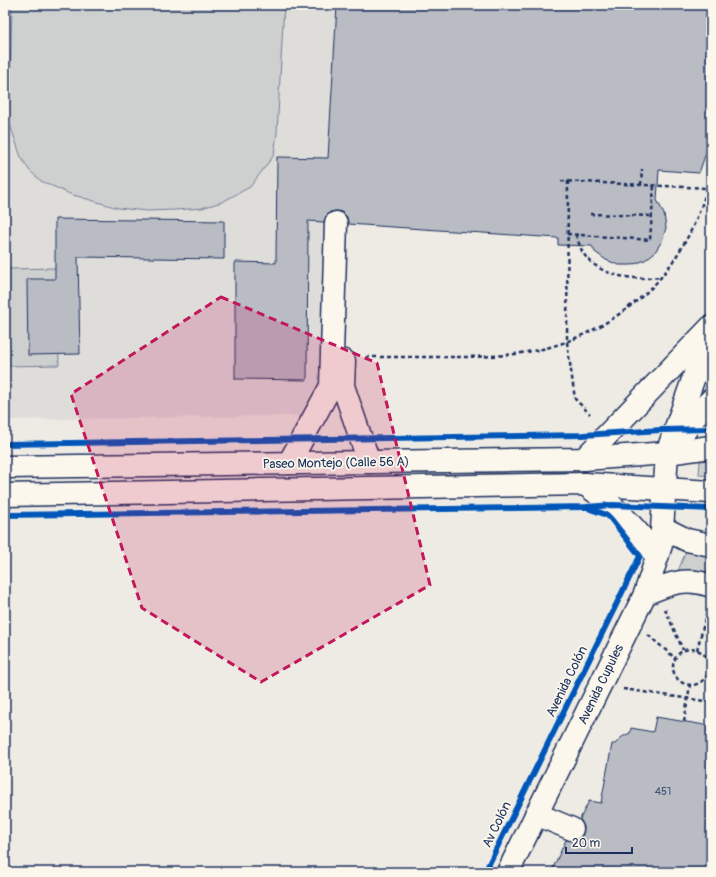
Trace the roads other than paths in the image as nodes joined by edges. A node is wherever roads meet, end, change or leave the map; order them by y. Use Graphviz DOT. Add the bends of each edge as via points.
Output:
graph roads {
  1 [pos="711,328"];
  2 [pos="711,400"];
  3 [pos="711,447"];
  4 [pos="668,453"];
  5 [pos="584,459"];
  6 [pos="369,462"];
  7 [pos="289,463"];
  8 [pos="5,467"];
  9 [pos="585,484"];
  10 [pos="665,488"];
  11 [pos="711,492"];
  12 [pos="5,495"];
  13 [pos="663,528"];
  14 [pos="711,545"];
  15 [pos="658,558"];
  16 [pos="710,595"];
  17 [pos="654,599"];
  18 [pos="536,814"];
  19 [pos="572,829"];
  20 [pos="508,872"];
  1 -- 4 [label="main road, Avenida Cupules"];
  1 -- 5 [label="main road"];
  2 -- 4 [label="main road" via="697,414"];
  3 -- 4 [label="main road, Paseo Montejo (Calle 56 A)"];
  4 -- 5 [label="main road, Paseo Montejo (Calle 56 A)"];
  4 -- 10 [label="main road, Avenida Cupules"];
  5 -- 6 [label="main road, Paseo Montejo (Calle 56 A)"];
  6 -- 7 [label="main road, Paseo Montejo (Calle 56 A)"];
  6 -- 7 [label="main road" via="343,386 342,224 330,386"];
  7 -- 8 [label="main road, Paseo Montejo (Calle 56 A)"];
  9 -- 10 [label="main road, Paseo Montejo (Calle 56 A)"];
  9 -- 12 [label="main road, Paseo Montejo (Calle 56 A)"];
  9 -- 15 [label="main road" via="612,505 644,538"];
  10 -- 11 [label="main road, Paseo Montejo (Calle 56 A)"];
  10 -- 13 [label="main road, Avenida Cupules"];
  13 -- 14 [label="main road" via="687,540"];
  13 -- 15 [label="main road, Avenida Cupules"];
  15 -- 17 [label="main road, Avenida Cupules"];
  16 -- 17 [label="main road" via="702,582 686,581 670,583"];
  17 -- 18 [label="main road, Avenida Cupules"];
  18 -- 19 [label="main road"];
  18 -- 20 [label="main road, Avenida Cupules"];
}
